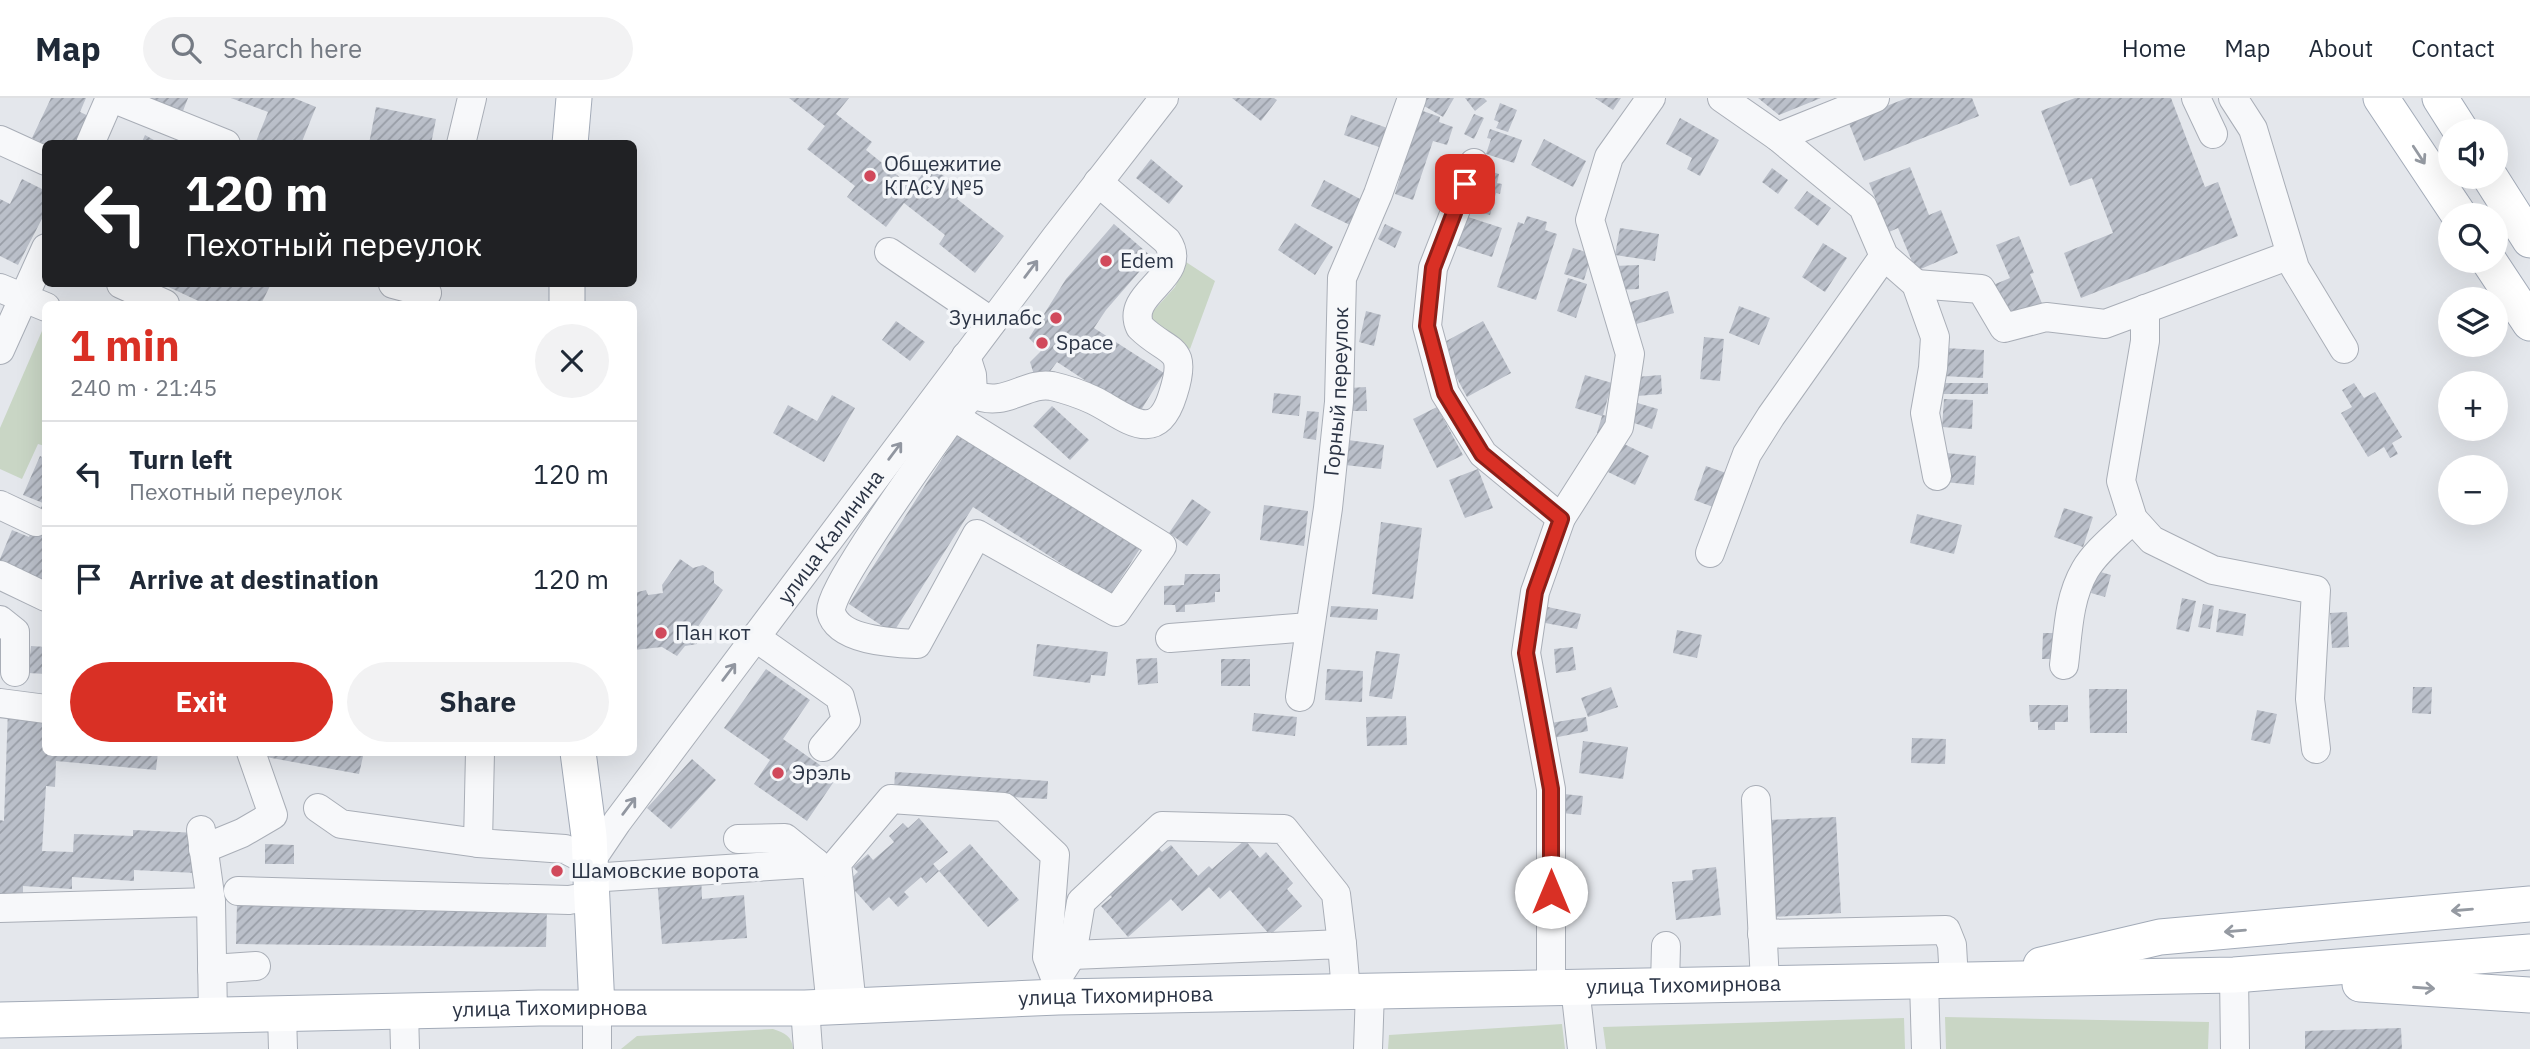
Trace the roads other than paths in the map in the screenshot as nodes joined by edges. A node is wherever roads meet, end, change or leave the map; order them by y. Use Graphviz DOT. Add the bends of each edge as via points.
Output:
graph roads {
  1 [pos="111,98"];
  2 [pos="472,98"];
  3 [pos="573,98"];
  4 [pos="1164,98"];
  5 [pos="1412,98"];
  6 [pos="1651,98"];
  7 [pos="1722,98"];
  8 [pos="1875,98"];
  9 [pos="2196,98"];
  10 [pos="2233,98"];
  11 [pos="2381,98"];
  12 [pos="2440,98"];
  13 [pos="2453,119"];
  14 [pos="2213,134"];
  15 [pos="1777,137"];
  16 [pos="0,140"];
  17 [pos="92,140"];
  18 [pos="216,140"];
  19 [pos="462,140"];
  20 [pos="570,140"];
  21 [pos="42,159"];
  22 [pos="1474,163"];
  23 [pos="1098,182"];
  24 [pos="2498,189"];
  25 [pos="2451,203"];
  26 [pos="2530,240"];
  27 [pos="889,252"];
  28 [pos="2290,254"];
  29 [pos="1884,256"];
  30 [pos="42,257"];
  31 [pos="2497,273"];
  32 [pos="1916,284"];
  33 [pos="128,287"];
  34 [pos="23,298"];
  35 [pos="158,301"];
  36 [pos="2145,309"];
  37 [pos="992,322"];
  38 [pos="2530,323"];
  39 [pos="2344,349"];
  40 [pos="0,350"];
  41 [pos="966,356"];
  42 [pos="974,394"];
  43 [pos="953,416"];
  44 [pos="1937,476"];
  45 [pos="0,505"];
  46 [pos="1561,519"];
  47 [pos="2133,519"];
  48 [pos="36,522"];
  49 [pos="1710,553"];
  50 [pos="0,575"];
  51 [pos="42,595"];
  52 [pos="0,620"];
  53 [pos="1309,627"];
  54 [pos="755,638"];
  55 [pos="1170,638"];
  56 [pos="2064,665"];
  57 [pos="15,672"];
  58 [pos="1300,696"];
  59 [pos="0,703"];
  60 [pos="42,708"];
  61 [pos="823,747"];
  62 [pos="2316,749"];
  63 [pos="252,756"];
  64 [pos="480,756"];
  65 [pos="579,756"];
  66 [pos="1756,800"];
  67 [pos="318,808"];
  68 [pos="738,839"];
  69 [pos="478,843"];
  70 [pos="816,863"];
  71 [pos="590,879"];
  72 [pos="238,891"];
  73 [pos="211,902"];
  74 [pos="2530,904"];
  75 [pos="0,908"];
  76 [pos="1762,934"];
  77 [pos="1342,944"];
  78 [pos="1666,946"];
  79 [pos="2530,952"];
  80 [pos="1072,955"];
  81 [pos="256,966"];
  82 [pos="212,969"];
  83 [pos="2234,975"];
  84 [pos="1953,980"];
  85 [pos="1765,983"];
  86 [pos="1665,985"];
  87 [pos="1563,987"];
  88 [pos="1057,988"];
  89 [pos="1358,991"];
  90 [pos="2530,995"];
  91 [pos="829,1007"];
  92 [pos="597,1008"];
  93 [pos="404,1011"];
  94 [pos="282,1014"];
  95 [pos="214,1016"];
  96 [pos="0,1020"];
  97 [pos="283,1049"];
  98 [pos="405,1049"];
  99 [pos="597,1049"];
  100 [pos="808,1049"];
  101 [pos="1368,1049"];
  102 [pos="1582,1049"];
  103 [pos="1926,1049"];
  104 [pos="2235,1049"];
  1 -- 17 [label="street"];
  1 -- 18 [label="street"];
  2 -- 19 [label="street"];
  3 -- 20 [label="main road"];
  4 -- 23 [label="street, улица Калинина"];
  5 -- 53 [label="street, Горный переулок" via="1342,278 1339,402"];
  6 -- 46 [label="street" via="1609,157 1590,220 1630,354 1619,427"];
  7 -- 15 [label="street"];
  8 -- 15 [label="street"];
  9 -- 14 [label="street"];
  10 -- 28 [label="street" via="2253,129"];
  11 -- 25 [label="main road, one-way"];
  12 -- 13 [label="main road"];
  15 -- 29 [label="street" via="1863,207"];
  16 -- 21 [label="street"];
  22 -- 46 [label="street" via="1433,268 1427,326 1445,393 1482,454"];
  37 -- 23 [label="street, улица Калинина, one-way"];
  23 -- 42 [label="street" via="1171,248 1169,270 1136,313 1140,327 1172,351 1179,363 1169,403 1156,421 1146,425 1127,421 1093,400 1051,386 1002,398"];
  24 -- 26 [label="main road"];
  27 -- 37 [label="street"];
  28 -- 36 [label="street"];
  28 -- 39 [label="street"];
  29 -- 32 [label="street"];
  29 -- 49 [label="street" via="1748,454"];
  30 -- 34 [label="street"];
  31 -- 38 [label="main road"];
  32 -- 36 [label="street" via="1981,289 2004,328 2046,317 2105,324"];
  32 -- 44 [label="street" via="1935,337 1925,413"];
  33 -- 35 [label="street"];
  34 -- 40 [label="street"];
  36 -- 47 [label="street" via="2145,341 2121,481"];
  37 -- 41 [label="street, улица Калинина"];
  41 -- 42 [label="street"];
  54 -- 41 [label="street, улица Калинина, one-way"];
  42 -- 43 [label="street"];
  43 -- 43 [label="street" via="850,569 832,601 836,621 862,636 917,644 977,534 1116,612 1162,546"];
  45 -- 48 [label="street"];
  46 -- 87 [label="street" via="1535,592 1526,653 1551,789"];
  47 -- 56 [label="street" via="2084,571 2071,607"];
  47 -- 62 [label="street" via="2151,540 2213,570 2316,590 2310,699"];
  50 -- 51 [label="street"];
  52 -- 57 [label="street" via="15,632"];
  53 -- 55 [label="street"];
  53 -- 58 [label="street, Горный переулок"];
  54 -- 61 [label="street" via="840,698 846,720"];
  71 -- 54 [label="street, улица Калинина, one-way" via="617,822"];
  59 -- 60 [label="street"];
  63 -- 73 [label="street" via="273,815 242,833 202,840"];
  64 -- 69 [label="street"];
  65 -- 71 [label="main road"];
  66 -- 76 [label="street"];
  67 -- 69 [label="street" via="341,824"];
  68 -- 70 [label="street" via="785,838"];
  69 -- 71 [label="street" via="565,849"];
  70 -- 71 [label="street"];
  70 -- 91 [label="street"];
  71 -- 72 [label="street" via="569,900"];
  71 -- 92 [label="main road"];
  73 -- 75 [label="street"];
  73 -- 82 [label="street"];
  74 -- 84 [label="main road, one-way" via="2160,937"];
  76 -- 84 [label="street" via="1946,930 1952,945"];
  76 -- 85 [label="street"];
  77 -- 80 [label="street"];
  77 -- 80 [label="street" via="1336,894 1284,829 1162,826 1081,902"];
  77 -- 89 [label="street"];
  78 -- 86 [label="street"];
  79 -- 83 [label="main road"];
  80 -- 88 [label="street"];
  81 -- 82 [label="street"];
  82 -- 95 [label="street"];
  83 -- 84 [label="main road, улица Тихомирнова"];
  83 -- 90 [label="main road, one-way"];
  83 -- 104 [label="street"];
  84 -- 85 [label="main road, улица Тихомирнова"];
  84 -- 103 [label="street"];
  85 -- 86 [label="main road, улица Тихомирнова"];
  86 -- 87 [label="main road, улица Тихомирнова"];
  87 -- 89 [label="main road, улица Тихомирнова"];
  87 -- 102 [label="street"];
  88 -- 89 [label="main road, улица Тихомирнова"];
  88 -- 91 [label="main road, улица Тихомирнова"];
  88 -- 91 [label="street" via="1047,957 1055,855 1004,807 891,799 837,863 849,965"];
  89 -- 101 [label="street"];
  91 -- 92 [label="main road, улица Тихомирнова"];
  91 -- 100 [label="street"];
  92 -- 93 [label="main road, улица Тихомирнова"];
  92 -- 99 [label="street"];
  93 -- 94 [label="main road, улица Тихомирнова"];
  93 -- 98 [label="street"];
  94 -- 95 [label="main road, улица Тихомирнова"];
  94 -- 97 [label="street"];
  95 -- 96 [label="main road, улица Тихомирнова"];
}
